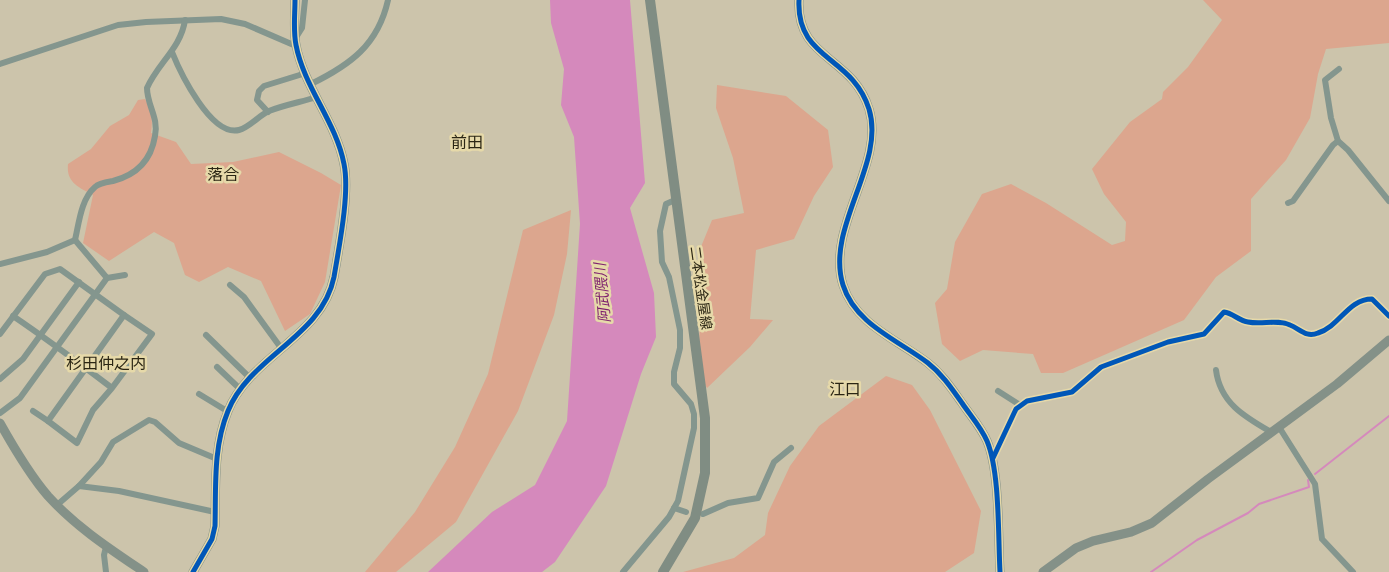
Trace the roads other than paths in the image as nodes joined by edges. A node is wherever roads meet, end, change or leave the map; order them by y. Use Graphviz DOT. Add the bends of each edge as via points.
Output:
graph roads {
  1 [pos="296,0"];
  2 [pos="305,0"];
  3 [pos="388,0"];
  4 [pos="650,0"];
  5 [pos="799,0"];
  6 [pos="185,20"];
  7 [pos="296,43"];
  8 [pos="172,52"];
  9 [pos="0,64"];
  10 [pos="1339,69"];
  11 [pos="306,73"];
  12 [pos="311,84"];
  13 [pos="317,97"];
  14 [pos="268,112"];
  15 [pos="1338,141"];
  16 [pos="674,200"];
  17 [pos="1389,201"];
  18 [pos="1288,203"];
  19 [pos="75,240"];
  20 [pos="0,264"];
  21 [pos="125,276"];
  22 [pos="107,278"];
  23 [pos="78,282"];
  24 [pos="230,285"];
  25 [pos="96,294"];
  26 [pos="124,315"];
  27 [pos="13,316"];
  28 [pos="1389,316"];
  29 [pos="0,334"];
  30 [pos="40,334"];
  31 [pos="206,335"];
  32 [pos="1389,340"];
  33 [pos="57,348"];
  34 [pos="280,348"];
  35 [pos="217,367"];
  36 [pos="86,368"];
  37 [pos="1216,370"];
  38 [pos="249,377"];
  39 [pos="0,379"];
  40 [pos="112,388"];
  41 [pos="240,389"];
  42 [pos="998,391"];
  43 [pos="198,394"];
  44 [pos="1020,405"];
  45 [pos="33,410"];
  46 [pos="227,411"];
  47 [pos="0,413"];
  48 [pos="48,421"];
  49 [pos="0,423"];
  50 [pos="1275,429"];
  51 [pos="791,448"];
  52 [pos="993,458"];
  53 [pos="217,459"];
  54 [pos="78,486"];
  55 [pos="57,505"];
  56 [pos="674,508"];
  57 [pos="216,512"];
  58 [pos="686,512"];
  59 [pos="703,514"];
  60 [pos="106,547"];
  61 [pos="106,572"];
  62 [pos="144,572"];
  63 [pos="193,572"];
  64 [pos="624,572"];
  65 [pos="663,572"];
  66 [pos="1000,572"];
  67 [pos="1043,572"];
  68 [pos="1354,572"];
  1 -- 7 [label="street"];
  2 -- 7 [label="street" via="302,28"];
  3 -- 12 [label="street" via="381,25 359,55"];
  4 -- 16 [label="main road, 二本松金屋線"];
  5 -- 52 [label="street" via="798,16 804,33 814,46 852,77 864,95 871,118 870,143 840,251 840,275 844,288 853,306 866,320 926,362 946,382 986,438"];
  6 -- 7 [label="street" via="237,22"];
  6 -- 8 [label="street" via="180,41"];
  6 -- 9 [label="street" via="118,25"];
  7 -- 11 [label="street"];
  8 -- 14 [label="street" via="190,92 226,128 240,130"];
  8 -- 19 [label="street" via="146,88 156,120 155,137 148,156 128,177 96,185 88,194"];
  10 -- 15 [label="street" via="1325,80"];
  11 -- 12 [label="street"];
  11 -- 14 [label="street" via="264,86 259,91 257,100"];
  12 -- 13 [label="street"];
  13 -- 14 [label="street"];
  13 -- 34 [label="street" via="345,166 344,203 335,268 320,311"];
  15 -- 17 [label="street"];
  15 -- 18 [label="street" via="1293,201"];
  16 -- 56 [label="street" via="666,204 660,246 662,262 670,277 680,330 674,384 691,404 694,420 681,492"];
  16 -- 65 [label="main road, 二本松金屋線" via="705,418 705,473 695,518"];
  19 -- 20 [label="street" via="47,252"];
  19 -- 22 [label="street"];
  21 -- 22 [label="street"];
  22 -- 25 [label="street"];
  23 -- 25 [label="street"];
  23 -- 27 [label="street" via="60,269 45,274"];
  23 -- 30 [label="street"];
  24 -- 34 [label="street" via="244,297"];
  25 -- 26 [label="street"];
  25 -- 33 [label="street"];
  26 -- 36 [label="street"];
  26 -- 40 [label="street" via="152,334"];
  27 -- 29 [label="street"];
  27 -- 30 [label="street"];
  28 -- 44 [label="street" via="1372,299 1364,299 1325,330 1305,334 1289,324 1248,322 1224,312 1204,334 1168,342 1101,367 1072,392"];
  30 -- 33 [label="street"];
  30 -- 39 [label="street" via="22,359"];
  31 -- 38 [label="street"];
  32 -- 50 [label="street" via="1338,384"];
  33 -- 36 [label="street"];
  33 -- 47 [label="street" via="20,398"];
  34 -- 38 [label="street"];
  35 -- 41 [label="street"];
  36 -- 40 [label="street"];
  36 -- 48 [label="street"];
  37 -- 50 [label="street" via="1219,386 1236,410"];
  38 -- 41 [label="street"];
  40 -- 48 [label="street" via="93,410 77,443"];
  41 -- 46 [label="street"];
  42 -- 44 [label="street"];
  43 -- 46 [label="street"];
  44 -- 52 [label="street"];
  45 -- 48 [label="street"];
  46 -- 53 [label="street"];
  49 -- 55 [label="street" via="39,485"];
  50 -- 67 [label="street" via="1152,523 1093,540"];
  50 -- 68 [label="street" via="1314,484 1322,539"];
  51 -- 59 [label="street" via="774,462 758,498 728,503"];
  52 -- 66 [label="street"];
  53 -- 54 [label="street" via="179,443 155,422 144,421 113,442 101,462"];
  53 -- 57 [label="street"];
  54 -- 55 [label="street"];
  54 -- 57 [label="street" via="119,491"];
  55 -- 60 [label="street"];
  56 -- 58 [label="street"];
  56 -- 64 [label="street"];
  57 -- 63 [label="street" via="212,539"];
  60 -- 61 [label="street"];
  60 -- 62 [label="street"];
}
